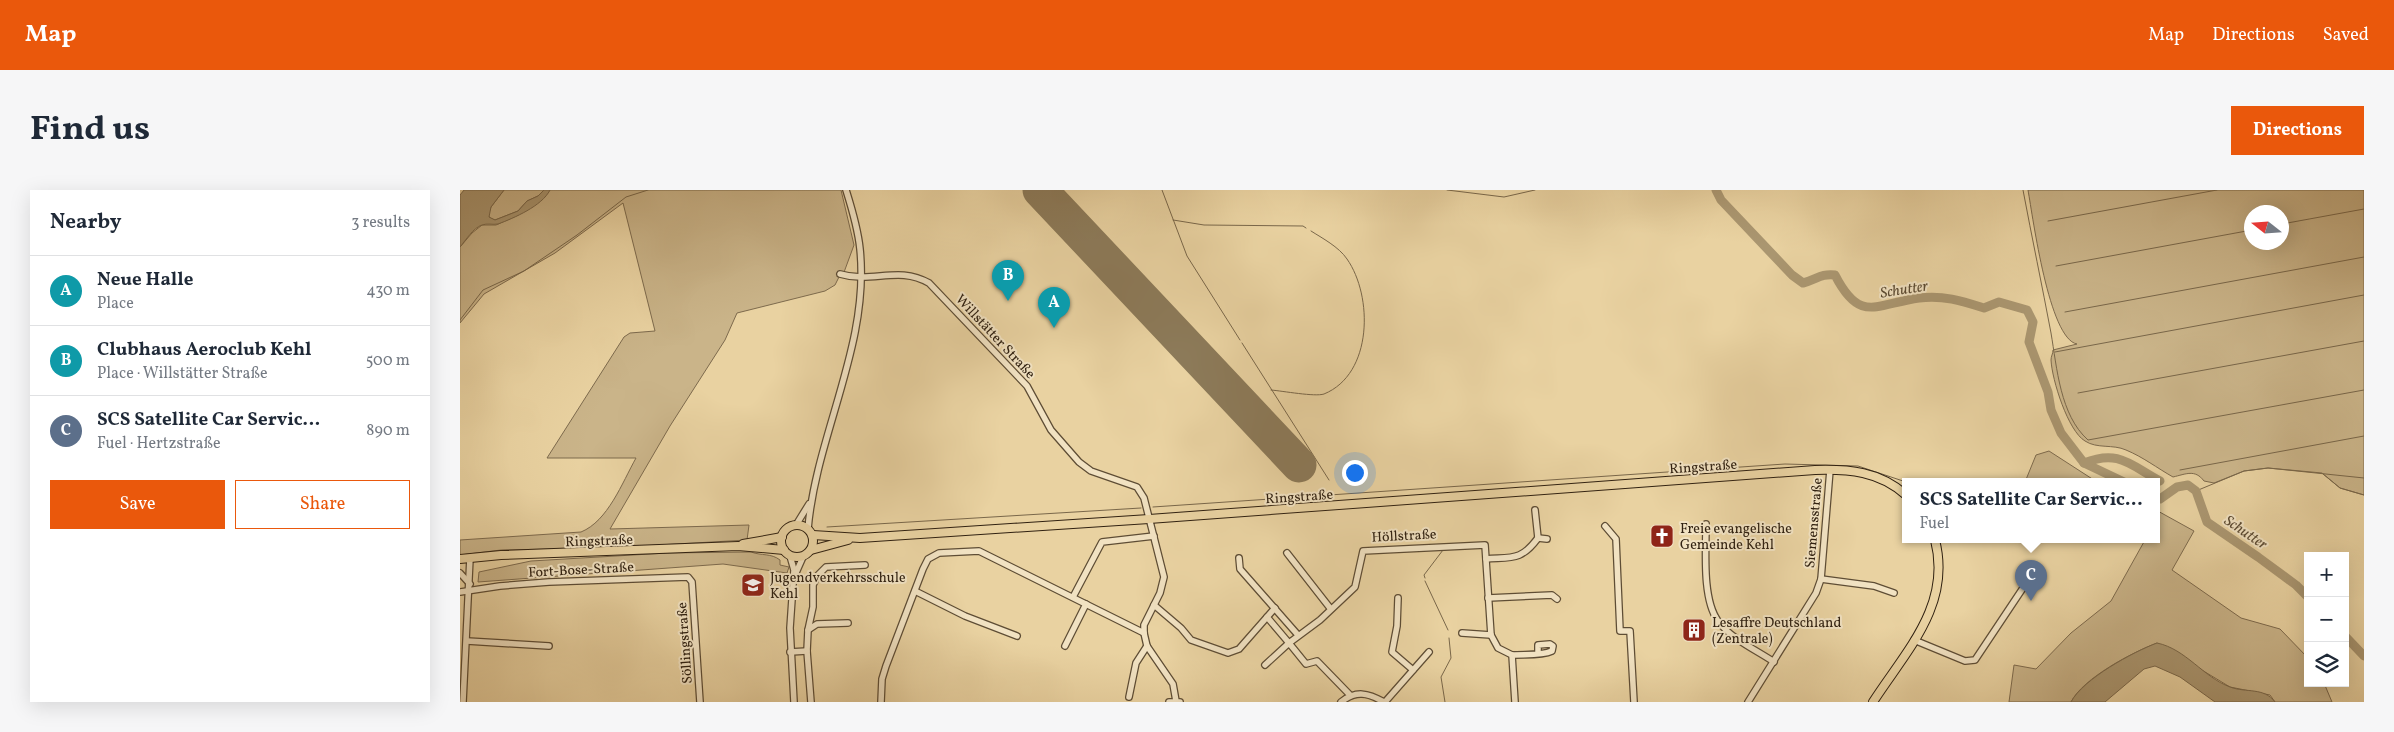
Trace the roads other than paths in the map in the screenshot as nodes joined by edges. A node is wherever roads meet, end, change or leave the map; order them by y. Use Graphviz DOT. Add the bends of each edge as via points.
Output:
graph roads {
  1 [pos="846,190"];
  2 [pos="840,274"];
  3 [pos="861,279"];
  4 [pos="1830,470"];
  5 [pos="1902,492"];
  6 [pos="811,500"];
  7 [pos="1535,510"];
  8 [pos="1149,519"];
  9 [pos="1706,524"];
  10 [pos="796,525"];
  11 [pos="1605,526"];
  12 [pos="810,532"];
  13 [pos="1154,536"];
  14 [pos="782,537"];
  15 [pos="860,538"];
  16 [pos="1538,538"];
  17 [pos="1547,539"];
  18 [pos="1936,543"];
  19 [pos="738,546"];
  20 [pos="811,550"];
  21 [pos="787,553"];
  22 [pos="1287,553"];
  23 [pos="803,556"];
  24 [pos="470,558"];
  25 [pos="1239,558"];
  26 [pos="460,559"];
  27 [pos="1486,559"];
  28 [pos="865,564"];
  29 [pos="460,573"];
  30 [pos="2032,576"];
  31 [pos="1821,579"];
  32 [pos="692,582"];
  33 [pos="794,582"];
  34 [pos="470,584"];
  35 [pos="469,591"];
  36 [pos="915,591"];
  37 [pos="460,592"];
  38 [pos="1894,593"];
  39 [pos="1073,597"];
  40 [pos="1398,598"];
  41 [pos="1488,598"];
  42 [pos="1557,599"];
  43 [pos="1086,604"];
  44 [pos="1154,605"];
  45 [pos="1275,608"];
  46 [pos="1330,608"];
  47 [pos="1267,617"];
  48 [pos="848,623"];
  49 [pos="808,630"];
  50 [pos="1144,633"];
  51 [pos="1462,633"];
  52 [pos="1298,635"];
  53 [pos="1491,635"];
  54 [pos="1017,636"];
  55 [pos="1914,640"];
  56 [pos="467,641"];
  57 [pos="1289,643"];
  58 [pos="550,646"];
  59 [pos="1065,646"];
  60 [pos="1147,646"];
  61 [pos="807,651"];
  62 [pos="790,652"];
  63 [pos="1429,652"];
  64 [pos="1538,653"];
  65 [pos="1512,655"];
  66 [pos="1774,662"];
  67 [pos="1265,665"];
  68 [pos="1414,670"];
  69 [pos="1350,695"];
  70 [pos="1129,700"];
  71 [pos="463,702"];
  72 [pos="700,702"];
  73 [pos="794,702"];
  74 [pos="811,702"];
  75 [pos="881,702"];
  76 [pos="1175,702"];
  77 [pos="1341,702"];
  78 [pos="1384,702"];
  79 [pos="1515,702"];
  80 [pos="1634,702"];
  81 [pos="1748,702"];
  82 [pos="1873,702"];
  1 -- 3 [label="street" via="860,250"];
  2 -- 3 [label="street, Willstätter Straße"];
  3 -- 6 [label="street" via="854,340"];
  3 -- 8 [label="street, Willstätter Straße" via="899,274 918,276 928,283 1027,386 1052,430 1079,462 1090,471 1136,488 1144,498"];
  4 -- 5 [label="main road, Ringstraße" via="1874,476"];
  4 -- 8 [label="main road, Ringstraße"];
  4 -- 31 [label="street, Siemensstraße"];
  6 -- 10 [label="street"];
  6 -- 12 [label="street"];
  7 -- 16 [label="street"];
  8 -- 13 [label="street, Willstätter Straße"];
  8 -- 15 [label="main road, Ringstraße"];
  9 -- 66 [label="street" via="1708,590 1717,620"];
  10 -- 12 [label="main road"];
  10 -- 14 [label="main road" via="786,530"];
  11 -- 80 [label="street" via="1616,539 1620,631 1630,630"];
  12 -- 15 [label="main road, Ringstraße"];
  12 -- 20 [label="main road" via="814,542"];
  13 -- 39 [label="street" via="1102,542"];
  13 -- 44 [label="street, Willstätter Straße" via="1164,577"];
  14 -- 19 [label="main road, Ringstraße"];
  14 -- 21 [label="main road"];
  15 -- 20 [label="main road, Ringstraße"];
  16 -- 17 [label="street"];
  16 -- 27 [label="street" via="1528,553"];
  18 -- 55 [label="main road" via="1937,595"];
  19 -- 21 [label="main road, Ringstraße"];
  19 -- 24 [label="main road, Ringstraße"];
  20 -- 23 [label="main road"];
  21 -- 23 [label="main road"];
  21 -- 33 [label="street" via="793,567"];
  22 -- 46 [label="street"];
  23 -- 33 [label="street"];
  24 -- 26 [label="main road, Ringstraße"];
  24 -- 34 [label="street"];
  25 -- 45 [label="street" via="1240,569"];
  27 -- 41 [label="street"];
  27 -- 46 [label="street, Höllstraße" via="1485,545 1363,550 1354,587"];
  28 -- 49 [label="street" via="826,568 818,575 813,585"];
  29 -- 34 [label="street"];
  30 -- 55 [label="street" via="1974,660 1965,661"];
  31 -- 38 [label="street, Siemensstraße" via="1874,586"];
  31 -- 66 [label="street, Siemensstraße" via="1811,605"];
  32 -- 35 [label="street, Fort-Bose-Straße" via="686,577 578,581"];
  32 -- 72 [label="street, Söllingstraße"];
  33 -- 62 [label="street"];
  34 -- 35 [label="street"];
  35 -- 37 [label="street, Fort-Bose-Straße"];
  35 -- 56 [label="street"];
  36 -- 39 [label="street" via="925,564 933,555 974,550"];
  36 -- 54 [label="street" via="965,616"];
  36 -- 75 [label="street" via="882,679"];
  39 -- 43 [label="street"];
  40 -- 68 [label="street" via="1392,652"];
  41 -- 42 [label="street" via="1552,595"];
  41 -- 53 [label="street"];
  43 -- 50 [label="street"];
  43 -- 59 [label="street"];
  44 -- 47 [label="street" via="1191,640 1228,653 1239,649"];
  44 -- 50 [label="street, Willstätter Straße" via="1144,625"];
  45 -- 47 [label="street"];
  45 -- 52 [label="street"];
  46 -- 52 [label="street, Höllstraße" via="1320,620"];
  47 -- 57 [label="street"];
  48 -- 49 [label="street" via="817,624"];
  49 -- 61 [label="street"];
  50 -- 60 [label="street"];
  51 -- 53 [label="street"];
  52 -- 57 [label="street, Höllstraße"];
  53 -- 65 [label="street" via="1498,648"];
  55 -- 82 [label="main road"];
  56 -- 58 [label="street"];
  56 -- 71 [label="street"];
  57 -- 67 [label="street, Höllstraße"];
  57 -- 69 [label="street" via="1306,664 1317,661"];
  60 -- 70 [label="street" via="1136,663"];
  60 -- 76 [label="street" via="1173,684"];
  61 -- 62 [label="street"];
  61 -- 74 [label="street"];
  62 -- 73 [label="street"];
  63 -- 68 [label="street"];
  64 -- 65 [label="street"];
  65 -- 79 [label="street"];
  66 -- 81 [label="street, Siemensstraße"];
  68 -- 78 [label="street"];
  69 -- 77 [label="street"];
  69 -- 78 [label="street" via="1365,693"];
}
